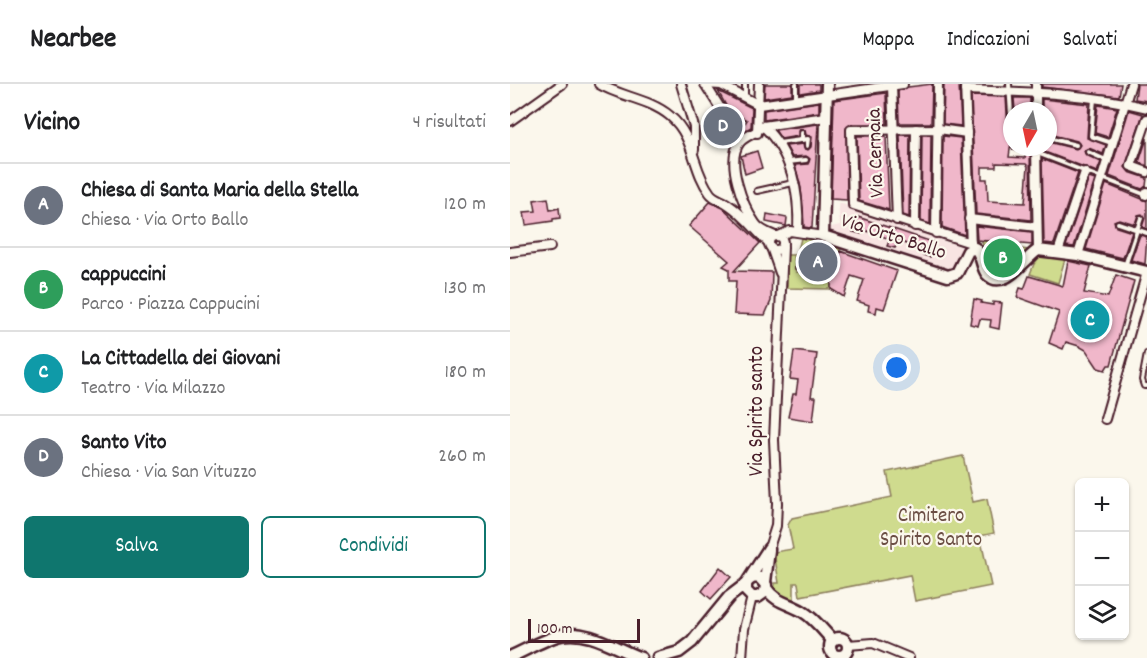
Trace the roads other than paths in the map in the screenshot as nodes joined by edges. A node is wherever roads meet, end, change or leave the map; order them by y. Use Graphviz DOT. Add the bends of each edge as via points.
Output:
graph roads {
  1 [pos="562,84"];
  2 [pos="599,84"];
  3 [pos="681,84"];
  4 [pos="705,84"];
  5 [pos="745,84"];
  6 [pos="759,84"];
  7 [pos="796,84"];
  8 [pos="903,84"];
  9 [pos="938,84"];
  10 [pos="1036,84"];
  11 [pos="1131,84"];
  12 [pos="721,85"];
  13 [pos="871,86"];
  14 [pos="892,86"];
  15 [pos="965,87"];
  16 [pos="1009,88"];
  17 [pos="827,90"];
  18 [pos="1036,93"];
  19 [pos="745,97"];
  20 [pos="796,99"];
  21 [pos="1094,99"];
  22 [pos="1036,102"];
  23 [pos="1126,102"];
  24 [pos="759,105"];
  25 [pos="1147,108"];
  26 [pos="826,117"];
  27 [pos="1147,119"];
  28 [pos="510,121"];
  29 [pos="763,126"];
  30 [pos="916,129"];
  31 [pos="939,129"];
  32 [pos="894,130"];
  33 [pos="757,133"];
  34 [pos="802,133"];
  35 [pos="967,133"];
  36 [pos="802,140"];
  37 [pos="1057,140"];
  38 [pos="741,141"];
  39 [pos="778,143"];
  40 [pos="1113,143"];
  41 [pos="1076,145"];
  42 [pos="807,146"];
  43 [pos="1088,152"];
  44 [pos="1036,156"];
  45 [pos="1049,156"];
  46 [pos="695,158"];
  47 [pos="806,160"];
  48 [pos="1107,160"];
  49 [pos="787,162"];
  50 [pos="1085,172"];
  51 [pos="1147,172"];
  52 [pos="1101,178"];
  53 [pos="793,183"];
  54 [pos="757,191"];
  55 [pos="1147,194"];
  56 [pos="1141,218"];
  57 [pos="969,219"];
  58 [pos="897,220"];
  59 [pos="1118,223"];
  60 [pos="915,226"];
  61 [pos="1037,227"];
  62 [pos="1137,230"];
  63 [pos="801,232"];
  64 [pos="936,233"];
  65 [pos="1147,233"];
  66 [pos="777,236"];
  67 [pos="823,236"];
  68 [pos="784,246"];
  69 [pos="971,246"];
  70 [pos="550,247"];
  71 [pos="771,247"];
  72 [pos="1038,250"];
  73 [pos="510,252"];
  74 [pos="1058,252"];
  75 [pos="1078,255"];
  76 [pos="1125,267"];
  77 [pos="1147,272"];
  78 [pos="781,274"];
  79 [pos="1147,354"];
  80 [pos="1147,386"];
  81 [pos="1105,419"];
  82 [pos="770,548"];
  83 [pos="765,585"];
  84 [pos="751,590"];
  85 [pos="783,604"];
  86 [pos="833,641"];
  87 [pos="848,645"];
  88 [pos="677,655"];
  89 [pos="510,657"];
  90 [pos="840,657"];
  91 [pos="641,658"];
  92 [pos="658,658"];
  93 [pos="742,658"];
  94 [pos="909,658"];
  1 -- 28 [label="street"];
  2 -- 46 [label="street" via="664,111 678,123"];
  3 -- 46 [label="street" via="694,127"];
  4 -- 12 [label="street"];
  4 -- 38 [label="street"];
  5 -- 19 [label="lane"];
  6 -- 24 [label="street"];
  7 -- 20 [label="lane"];
  8 -- 14 [label="street"];
  9 -- 31 [label="street"];
  10 -- 18 [label="street"];
  11 -- 23 [label="street"];
  12 -- 19 [label="street"];
  13 -- 14 [label="street"];
  13 -- 17 [label="street"];
  14 -- 32 [label="street, Via Cernaia"];
  15 -- 16 [label="street"];
  15 -- 35 [label="street"];
  16 -- 18 [label="street"];
  17 -- 20 [label="street"];
  17 -- 26 [label="street"];
  18 -- 21 [label="street"];
  18 -- 22 [label="street"];
  19 -- 24 [label="street"];
  20 -- 24 [label="street"];
  21 -- 23 [label="street"];
  21 -- 40 [label="lane" via="1091,136"];
  23 -- 25 [label="street"];
  23 -- 40 [label="street"];
  24 -- 33 [label="street"];
  26 -- 29 [label="street"];
  26 -- 67 [label="street"];
  27 -- 51 [label="street" via="1131,166"];
  29 -- 33 [label="street"];
  29 -- 39 [label="street"];
  30 -- 31 [label="street"];
  30 -- 32 [label="street"];
  30 -- 60 [label="street"];
  31 -- 35 [label="street"];
  31 -- 64 [label="street"];
  32 -- 58 [label="street, Via Cernaia"];
  32 -- 58 [label="street" via="851,130 853,205"];
  33 -- 38 [label="street"];
  34 -- 36 [label="lane"];
  35 -- 57 [label="street"];
  36 -- 39 [label="lane"];
  36 -- 42 [label="lane" via="808,140"];
  37 -- 41 [label="lane"];
  38 -- 66 [label="street" via="734,156 741,196 754,223"];
  39 -- 49 [label="street"];
  40 -- 48 [label="street"];
  43 -- 48 [label="lane"];
  44 -- 61 [label="street"];
  45 -- 50 [label="lane"];
  46 -- 71 [label="street" via="711,195 729,205"];
  47 -- 49 [label="lane"];
  48 -- 52 [label="street"];
  49 -- 53 [label="street"];
  50 -- 52 [label="lane"];
  50 -- 74 [label="street"];
  52 -- 55 [label="lane"];
  52 -- 75 [label="street"];
  53 -- 54 [label="lane"];
  53 -- 63 [label="street"];
  56 -- 62 [label="lane"];
  57 -- 61 [label="street"];
  57 -- 69 [label="street"];
  58 -- 60 [label="street"];
  59 -- 62 [label="lane"];
  60 -- 64 [label="street"];
  61 -- 72 [label="street"];
  62 -- 65 [label="lane"];
  62 -- 76 [label="lane"];
  63 -- 66 [label="street" via="787,231"];
  63 -- 67 [label="street"];
  63 -- 68 [label="street"];
  64 -- 69 [label="street"];
  66 -- 68 [label="street"];
  66 -- 71 [label="street" via="770,239"];
  67 -- 69 [label="street, Via Orto Ballo" via="948,276 957,273"];
  68 -- 71 [label="street" via="780,250"];
  68 -- 78 [label="street, Via Spirito santo"];
  69 -- 72 [label="street" via="981,256 985,272 998,279 1008,277"];
  70 -- 73 [label="street"];
  71 -- 78 [label="street"];
  72 -- 74 [label="street"];
  74 -- 75 [label="street"];
  75 -- 76 [label="street"];
  76 -- 77 [label="street"];
  77 -- 81 [label="street"];
  78 -- 82 [label="street, Via Spirito santo" via="774,440 777,502"];
  79 -- 80 [label="lane" via="1142,380"];
  82 -- 83 [label="street, Via Spirito santo"];
  82 -- 84 [label="street, Via Spirito santo"];
  83 -- 84 [label="street" via="763,594"];
  83 -- 84 [label="street" via="757,577"];
  83 -- 85 [label="street" via="772,597"];
  84 -- 85 [label="street"];
  84 -- 88 [label="street" via="729,597"];
  84 -- 93 [label="street"];
  85 -- 86 [label="street" via="813,619"];
  86 -- 87 [label="street" via="842,639"];
  86 -- 90 [label="street" via="830,650"];
  87 -- 90 [label="street" via="846,654"];
  87 -- 94 [label="street" via="873,643"];
  88 -- 92 [label="street"];
  89 -- 91 [label="street" via="560,635 574,634"];
}
